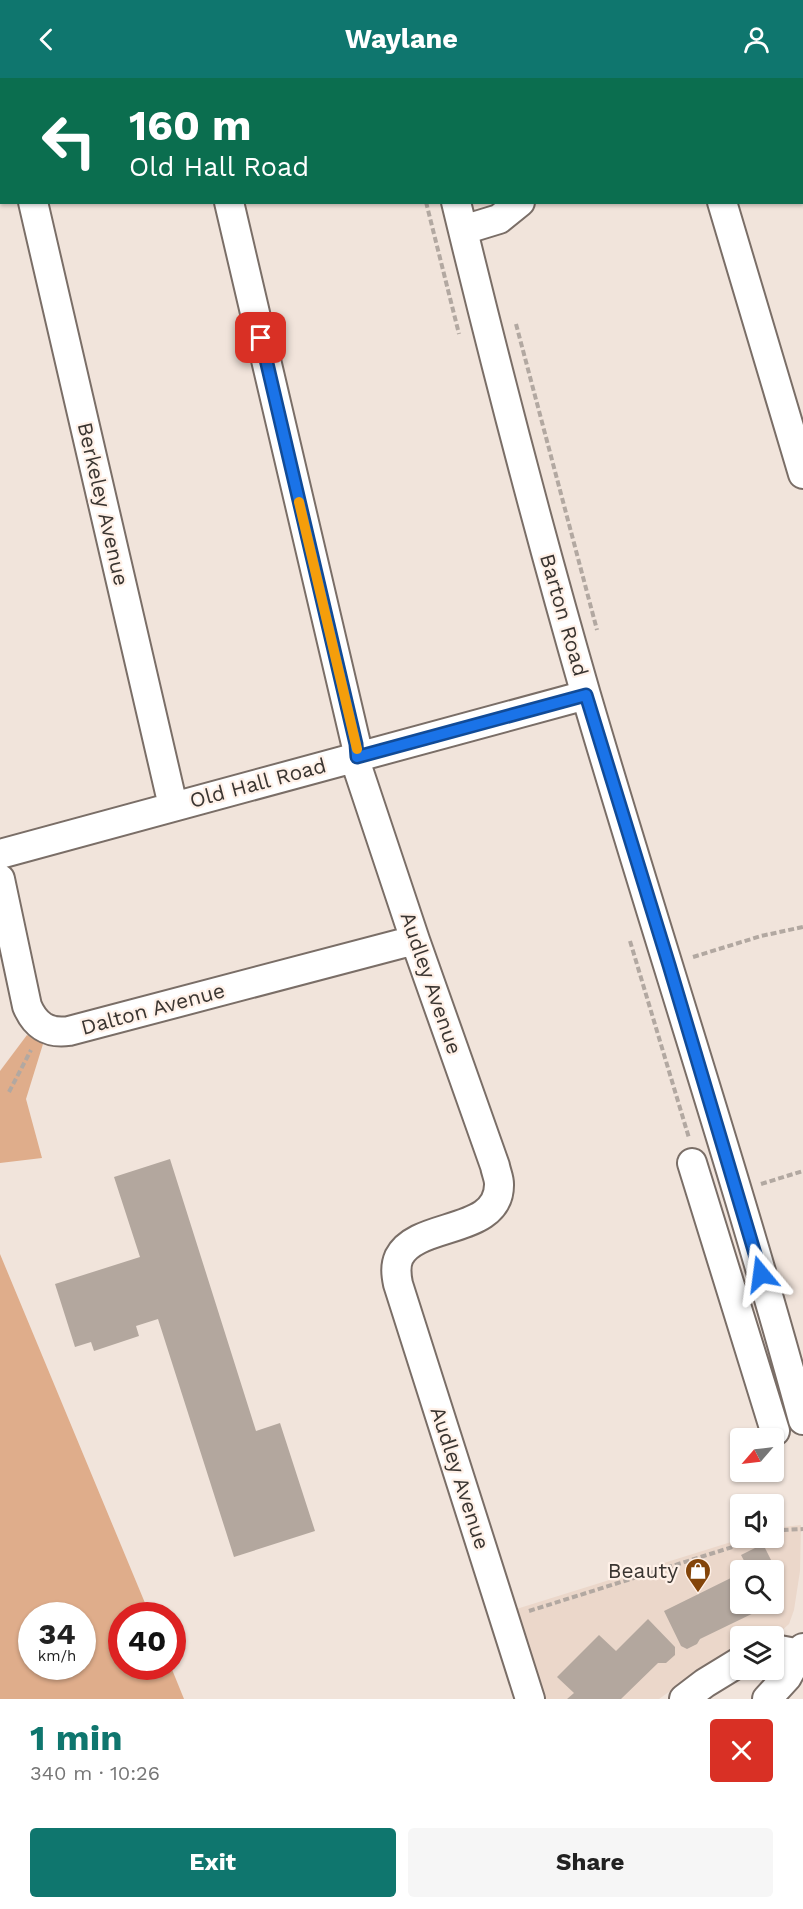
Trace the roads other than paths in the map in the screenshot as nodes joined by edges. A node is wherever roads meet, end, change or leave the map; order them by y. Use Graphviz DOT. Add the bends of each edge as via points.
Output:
graph roads {
  1 [pos="33,204"];
  2 [pos="229,204"];
  3 [pos="456,204"];
  4 [pos="518,204"];
  5 [pos="723,204"];
  6 [pos="463,230"];
  7 [pos="803,474"];
  8 [pos="586,695"];
  9 [pos="357,757"];
  10 [pos="173,806"];
  11 [pos="0,854"];
  12 [pos="0,879"];
  13 [pos="415,940"];
  14 [pos="692,1163"];
  15 [pos="748,1230"];
  16 [pos="716,1239"];
  17 [pos="793,1383"];
  18 [pos="762,1391"];
  19 [pos="803,1420"];
  20 [pos="774,1428"];
  21 [pos="792,1650"];
  22 [pos="730,1668"];
  23 [pos="530,1699"];
  24 [pos="684,1699"];
  25 [pos="767,1699"];
  1 -- 10 [label="street, Berkeley Avenue"];
  2 -- 9 [label="street, Audley Avenue"];
  3 -- 6 [label="street, Barton Road"];
  4 -- 6 [label="street" via="499,219"];
  5 -- 7 [label="street"];
  6 -- 8 [label="street, Barton Road"];
  8 -- 9 [label="street, Old Hall Road"];
  8 -- 15 [label="street, Barton Road" via="682,961 749,1187"];
  9 -- 10 [label="street, Old Hall Road"];
  9 -- 13 [label="street, Audley Avenue"];
  10 -- 11 [label="street, Old Hall Road"];
  12 -- 13 [label="street, Dalton Avenue" via="27,1006 42,1028 53,1032"];
  13 -- 23 [label="street, Audley Avenue" via="499,1184 496,1200 482,1215 409,1245 399,1256 395,1269"];
  14 -- 16 [label="street"];
  15 -- 16 [label="street"];
  15 -- 17 [label="street, Barton Road"];
  16 -- 18 [label="street"];
  17 -- 18 [label="street"];
  17 -- 19 [label="street, Barton Road"];
  18 -- 20 [label="street"];
  21 -- 25 [label="street" via="787,1677"];
  22 -- 24 [label="street"];
}
